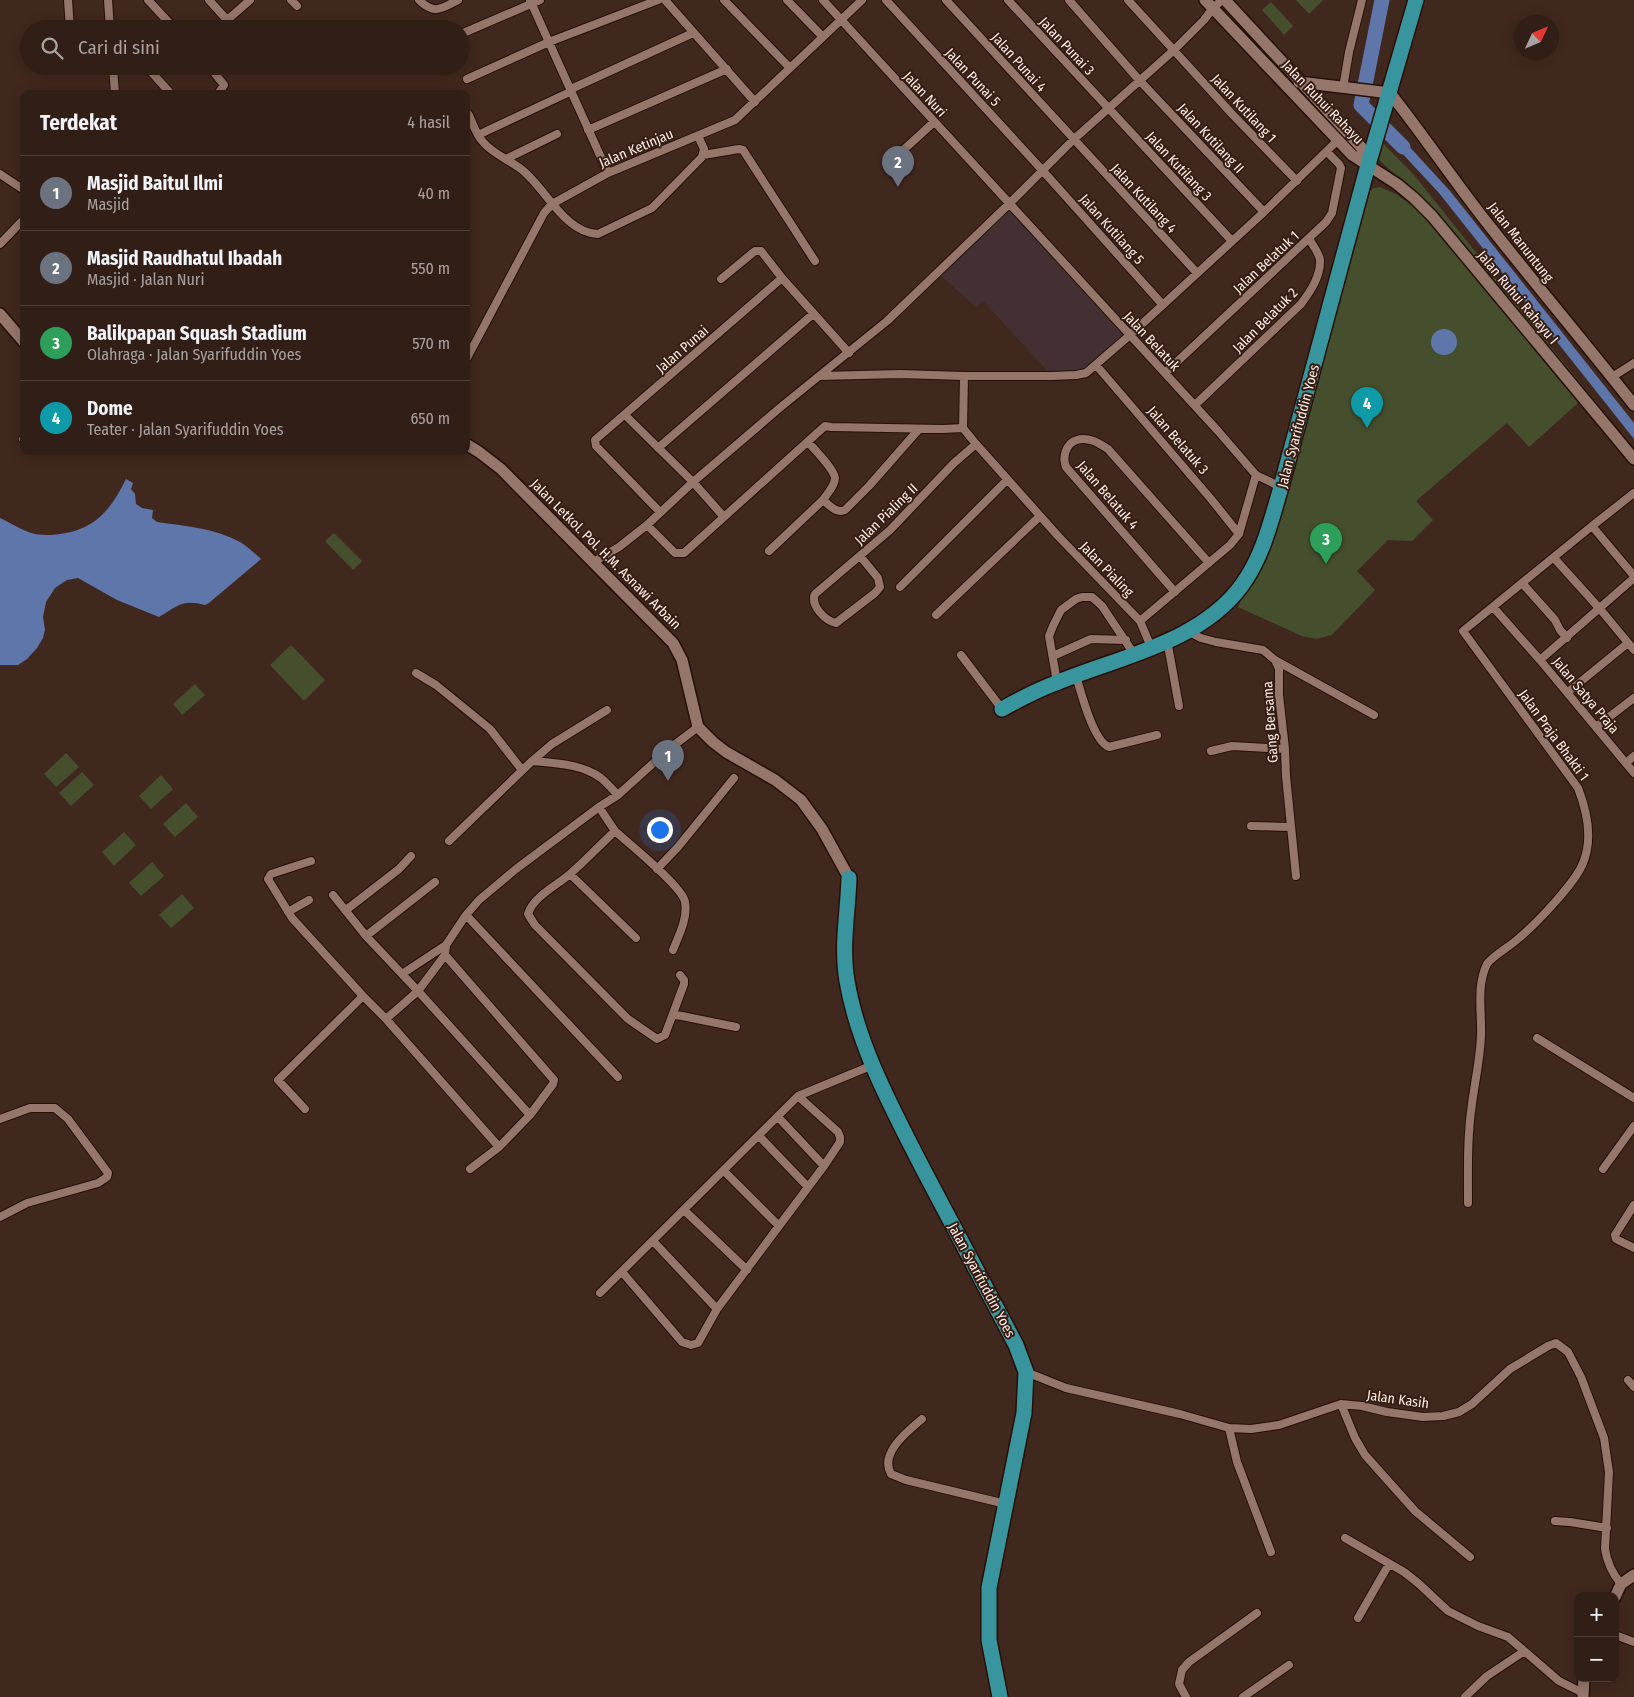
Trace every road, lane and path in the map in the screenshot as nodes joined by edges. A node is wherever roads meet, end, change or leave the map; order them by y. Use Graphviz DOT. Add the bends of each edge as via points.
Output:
graph roads {
  1 [pos="68,0"];
  2 [pos="108,0"];
  3 [pos="148,0"];
  4 [pos="209,0"];
  5 [pos="250,0"];
  6 [pos="419,0"];
  7 [pos="458,0"];
  8 [pos="540,0"];
  9 [pos="658,0"];
  10 [pos="665,0"];
  11 [pos="724,0"];
  12 [pos="787,0"];
  13 [pos="823,0"];
  14 [pos="862,0"];
  15 [pos="886,0"];
  16 [pos="946,0"];
  17 [pos="1008,0"];
  18 [pos="1069,0"];
  19 [pos="1128,0"];
  20 [pos="1224,0"];
  21 [pos="1362,0"];
  22 [pos="1416,0"];
  23 [pos="531,2"];
  24 [pos="1209,4"];
  25 [pos="69,20"];
  26 [pos="109,20"];
  27 [pos="167,20"];
  28 [pos="227,20"];
  29 [pos="840,20"];
  30 [pos="470,30"];
  31 [pos="693,33"];
  32 [pos="822,37"];
  33 [pos="549,42"];
  34 [pos="1174,50"];
  35 [pos="790,68"];
  36 [pos="727,69"];
  37 [pos="114,75"];
  38 [pos="154,75"];
  39 [pos="216,75"];
  40 [pos="467,79"];
  41 [pos="1140,80"];
  42 [pos="1299,82"];
  43 [pos="1348,89"];
  44 [pos="115,90"];
  45 [pos="167,90"];
  46 [pos="221,90"];
  47 [pos="571,90"];
  48 [pos="1384,93"];
  49 [pos="755,102"];
  50 [pos="1108,108"];
  51 [pos="470,115"];
  52 [pos="934,122"];
  53 [pos="588,130"];
  54 [pos="557,134"];
  55 [pos="478,135"];
  56 [pos="698,136"];
  57 [pos="1073,140"];
  58 [pos="1337,141"];
  59 [pos="1327,152"];
  60 [pos="899,154"];
  61 [pos="703,155"];
  62 [pos="506,159"];
  63 [pos="1368,165"];
  64 [pos="1043,171"];
  65 [pos="608,173"];
  66 [pos="0,174"];
  67 [pos="1297,181"];
  68 [pos="20,187"];
  69 [pos="552,204"];
  70 [pos="1010,204"];
  71 [pos="1264,212"];
  72 [pos="20,223"];
  73 [pos="1309,238"];
  74 [pos="1232,241"];
  75 [pos="0,244"];
  76 [pos="815,261"];
  77 [pos="1197,273"];
  78 [pos="782,278"];
  79 [pos="721,279"];
  80 [pos="1162,304"];
  81 [pos="0,314"];
  82 [pos="813,314"];
  83 [pos="0,326"];
  84 [pos="1130,335"];
  85 [pos="20,338"];
  86 [pos="470,352"];
  87 [pos="849,353"];
  88 [pos="1634,363"];
  89 [pos="1096,365"];
  90 [pos="1165,373"];
  91 [pos="820,376"];
  92 [pos="964,376"];
  93 [pos="1612,377"];
  94 [pos="1195,405"];
  95 [pos="1634,405"];
  96 [pos="625,415"];
  97 [pos="963,428"];
  98 [pos="919,429"];
  99 [pos="808,442"];
  100 [pos="976,444"];
  101 [pos="470,446"];
  102 [pos="658,448"];
  103 [pos="1634,459"];
  104 [pos="1256,475"];
  105 [pos="1008,480"];
  106 [pos="693,482"];
  107 [pos="1281,487"];
  108 [pos="1634,493"];
  109 [pos="823,500"];
  110 [pos="660,512"];
  111 [pos="1040,516"];
  112 [pos="724,517"];
  113 [pos="647,525"];
  114 [pos="1592,526"];
  115 [pos="1239,534"];
  116 [pos="770,551"];
  117 [pos="860,556"];
  118 [pos="1554,558"];
  119 [pos="592,563"];
  120 [pos="1209,563"];
  121 [pos="1634,577"];
  122 [pos="1522,583"];
  123 [pos="900,586"];
  124 [pos="1175,592"];
  125 [pos="1493,607"];
  126 [pos="1600,609"];
  127 [pos="936,615"];
  128 [pos="1140,621"];
  129 [pos="1187,631"];
  130 [pos="1567,638"];
  131 [pos="1126,640"];
  132 [pos="1167,640"];
  133 [pos="1628,643"];
  134 [pos="1151,648"];
  135 [pos="1634,650"];
  136 [pos="1134,654"];
  137 [pos="961,655"];
  138 [pos="1052,656"];
  139 [pos="1275,660"];
  140 [pos="1540,660"];
  141 [pos="416,673"];
  142 [pos="1076,676"];
  143 [pos="1057,682"];
  144 [pos="1568,692"];
  145 [pos="1634,698"];
  146 [pos="1179,706"];
  147 [pos="1002,709"];
  148 [pos="607,710"];
  149 [pos="1374,715"];
  150 [pos="1596,726"];
  151 [pos="698,728"];
  152 [pos="1157,734"];
  153 [pos="1285,749"];
  154 [pos="1211,750"];
  155 [pos="1634,756"];
  156 [pos="532,761"];
  157 [pos="1626,763"];
  158 [pos="522,770"];
  159 [pos="1634,773"];
  160 [pos="734,778"];
  161 [pos="618,795"];
  162 [pos="599,807"];
  163 [pos="1251,826"];
  164 [pos="1290,826"];
  165 [pos="615,831"];
  166 [pos="449,841"];
  167 [pos="410,856"];
  168 [pos="310,861"];
  169 [pos="657,869"];
  170 [pos="570,874"];
  171 [pos="1296,876"];
  172 [pos="849,878"];
  173 [pos="435,882"];
  174 [pos="333,895"];
  175 [pos="309,900"];
  176 [pos="346,910"];
  177 [pos="288,912"];
  178 [pos="466,915"];
  179 [pos="366,936"];
  180 [pos="636,938"];
  181 [pos="446,945"];
  182 [pos="673,950"];
  183 [pos="445,955"];
  184 [pos="402,974"];
  185 [pos="680,975"];
  186 [pos="418,991"];
  187 [pos="363,996"];
  188 [pos="674,1015"];
  189 [pos="386,1019"];
  190 [pos="736,1027"];
  191 [pos="1537,1038"];
  192 [pos="873,1064"];
  193 [pos="618,1077"];
  194 [pos="798,1096"];
  195 [pos="1634,1098"];
  196 [pos="305,1109"];
  197 [pos="530,1115"];
  198 [pos="778,1117"];
  199 [pos="0,1119"];
  200 [pos="1634,1126"];
  201 [pos="759,1136"];
  202 [pos="499,1147"];
  203 [pos="824,1166"];
  204 [pos="470,1169"];
  205 [pos="1603,1169"];
  206 [pos="724,1171"];
  207 [pos="808,1187"];
  208 [pos="1468,1203"];
  209 [pos="1634,1205"];
  210 [pos="684,1210"];
  211 [pos="0,1218"];
  212 [pos="779,1226"];
  213 [pos="653,1241"];
  214 [pos="1634,1248"];
  215 [pos="747,1270"];
  216 [pos="622,1272"];
  217 [pos="600,1293"];
  218 [pos="717,1309"];
  219 [pos="1026,1372"];
  220 [pos="1628,1380"];
  221 [pos="1634,1387"];
  222 [pos="1341,1404"];
  223 [pos="922,1419"];
  224 [pos="1229,1428"];
  225 [pos="1006,1504"];
  226 [pos="1554,1521"];
  227 [pos="1607,1528"];
  228 [pos="1345,1538"];
  229 [pos="1271,1552"];
  230 [pos="1470,1558"];
  231 [pos="1389,1564"];
  232 [pos="1634,1575"];
  233 [pos="1621,1584"];
  234 [pos="1617,1592"];
  235 [pos="1258,1613"];
  236 [pos="1358,1618"];
  237 [pos="1619,1636"];
  238 [pos="1634,1642"];
  239 [pos="1523,1652"];
  240 [pos="1289,1665"];
  241 [pos="1584,1682"];
  242 [pos="1583,1695"];
  243 [pos="1000,1697"];
  244 [pos="1186,1697"];
  245 [pos="1242,1697"];
  246 [pos="1465,1697"];
  1 -- 25 [label="street"];
  2 -- 26 [label="street"];
  3 -- 27 [label="street"];
  4 -- 28 [label="street"];
  5 -- 28 [label="street"];
  6 -- 7 [label="street" via="432,10"];
  8 -- 23 [label="street"];
  9 -- 33 [label="street"];
  10 -- 31 [label="street"];
  11 -- 35 [label="street"];
  12 -- 32 [label="street"];
  13 -- 29 [label="street, Jalan Nuri"];
  14 -- 29 [label="street, Jalan Ketinjau"];
  15 -- 64 [label="street, Jalan Punai 5"];
  16 -- 57 [label="street, Jalan Punai 4"];
  17 -- 50 [label="street, Jalan Punai 3"];
  18 -- 41 [label="street, Jalan Kutilang II"];
  19 -- 34 [label="street, Jalan Kutilang 1"];
  20 -- 24 [label="street"];
  20 -- 42 [label="street, Jalan Ruhui Rahayu"];
  21 -- 43 [label="street" via="1349,52"];
  22 -- 48 [label="highway, Jalan Syarifuddin Yoes"];
  23 -- 30 [label="street"];
  23 -- 33 [label="street"];
  24 -- 34 [label="street" via="1204,20"];
  24 -- 58 [label="street, Jalan Ruhui Rahayu"];
  29 -- 32 [label="street, Jalan Ketinjau"];
  29 -- 52 [label="street, Jalan Nuri"];
  31 -- 36 [label="street"];
  31 -- 47 [label="street"];
  32 -- 35 [label="street, Jalan Ketinjau"];
  33 -- 40 [label="street"];
  33 -- 47 [label="street"];
  34 -- 41 [label="street"];
  34 -- 67 [label="street, Jalan Kutilang 1"];
  35 -- 49 [label="street, Jalan Ketinjau"];
  36 -- 49 [label="street"];
  36 -- 53 [label="street"];
  37 -- 44 [label="street"];
  38 -- 45 [label="street"];
  39 -- 46 [label="street" via="224,85"];
  41 -- 50 [label="street"];
  41 -- 71 [label="street, Jalan Kutilang II"];
  42 -- 43 [label="street, Jalan Ruhui Rahayu"];
  42 -- 63 [label="street, Jalan Ruhui Rahayu" via="1361,147"];
  43 -- 48 [label="street, Jalan Ruhui Rahayu"];
  47 -- 53 [label="street"];
  47 -- 55 [label="street"];
  48 -- 63 [label="highway, Jalan Syarifuddin Yoes" via="1384,112"];
  48 -- 93 [label="street, Jalan Manuntung" via="1420,131 1490,226"];
  49 -- 56 [label="street, Jalan Ketinjau" via="735,120"];
  50 -- 57 [label="street"];
  50 -- 74 [label="street, Jalan Kutilang 3"];
  51 -- 55 [label="street"];
  52 -- 60 [label="street"];
  52 -- 70 [label="street, Jalan Nuri"];
  53 -- 65 [label="street"];
  54 -- 62 [label="street"];
  55 -- 62 [label="street" via="483,143"];
  56 -- 61 [label="street"];
  56 -- 65 [label="street, Jalan Ketinjau"];
  57 -- 64 [label="street"];
  57 -- 77 [label="street, Jalan Kutilang 4"];
  58 -- 59 [label="street"];
  58 -- 63 [label="street, Jalan Ruhui Rahayu"];
  59 -- 67 [label="street"];
  59 -- 73 [label="street, Jalan Belatuk 1" via="1341,168 1332,213"];
  61 -- 69 [label="street" via="652,208 598,234 588,234 572,225"];
  61 -- 76 [label="street" via="743,150"];
  62 -- 69 [label="street" via="522,170"];
  63 -- 103 [label="street, Jalan Ruhui Rahayu I" via="1414,198 1446,232"];
  63 -- 107 [label="highway, Jalan Syarifuddin Yoes"];
  64 -- 70 [label="street"];
  64 -- 80 [label="street, Jalan Kutilang 5"];
  65 -- 69 [label="street, Jalan Ketinjau"];
  66 -- 68 [label="street"];
  67 -- 71 [label="street"];
  69 -- 86 [label="street, Jalan Ketinjau" via="544,213"];
  70 -- 84 [label="street, Jalan Belatuk"];
  70 -- 87 [label="street" via="888,322"];
  71 -- 74 [label="street"];
  72 -- 75 [label="street"];
  73 -- 90 [label="street, Jalan Belatuk 1"];
  73 -- 94 [label="street, Jalan Belatuk 2" via="1320,260 1310,293"];
  74 -- 77 [label="street"];
  77 -- 80 [label="street"];
  78 -- 79 [label="street" via="758,250"];
  78 -- 82 [label="street"];
  78 -- 96 [label="street, Jalan Punai"];
  80 -- 84 [label="street"];
  81 -- 85 [label="street"];
  82 -- 87 [label="street"];
  82 -- 102 [label="street"];
  83 -- 85 [label="street"];
  84 -- 89 [label="street"];
  84 -- 90 [label="street, Jalan Belatuk"];
  87 -- 91 [label="street"];
  88 -- 93 [label="street"];
  89 -- 92 [label="street" via="1076,375"];
  89 -- 115 [label="street, Jalan Belatuk 3"];
  90 -- 94 [label="street, Jalan Belatuk"];
  91 -- 92 [label="street"];
  91 -- 106 [label="street"];
  92 -- 97 [label="street"];
  93 -- 95 [label="street, Jalan Manuntung"];
  94 -- 104 [label="street, Jalan Belatuk"];
  96 -- 102 [label="street"];
  96 -- 110 [label="street, Jalan Punai" via="595,442"];
  97 -- 98 [label="street"];
  97 -- 100 [label="street, Jalan Pialing"];
  98 -- 99 [label="street" via="825,426"];
  98 -- 109 [label="street" via="845,510 837,511"];
  99 -- 109 [label="street" via="834,475 835,480"];
  99 -- 112 [label="street"];
  100 -- 105 [label="street, Jalan Pialing"];
  100 -- 117 [label="street, Jalan Pialing II"];
  101 -- 119 [label="street, Jalan Letkol. Pol. H.M. Asnawi Arbain" via="501,469"];
  102 -- 106 [label="street"];
  104 -- 107 [label="street, Jalan Belatuk"];
  104 -- 115 [label="street"];
  105 -- 111 [label="street, Jalan Pialing"];
  105 -- 123 [label="street"];
  106 -- 110 [label="street"];
  106 -- 112 [label="street"];
  107 -- 129 [label="highway, Jalan Syarifuddin Yoes" via="1263,545 1242,584 1214,614"];
  108 -- 114 [label="street, Jalan Praja Bhakti 1"];
  109 -- 116 [label="street"];
  110 -- 113 [label="street"];
  111 -- 127 [label="street"];
  111 -- 128 [label="street, Jalan Pialing"];
  112 -- 113 [label="street" via="680,554 675,553"];
  113 -- 119 [label="street"];
  114 -- 118 [label="street, Jalan Praja Bhakti 1"];
  114 -- 121 [label="street"];
  115 -- 120 [label="street"];
  117 -- 117 [label="street, Jalan Pialing II" via="878,578 880,587 836,623 829,620 812,599"];
  118 -- 122 [label="street, Jalan Praja Bhakti 1"];
  118 -- 126 [label="street"];
  119 -- 151 [label="street, Jalan Letkol. Pol. H.M. Asnawi Arbain" via="678,651"];
  120 -- 124 [label="street"];
  120 -- 124 [label="street, Jalan Belatuk 4" via="1108,449 1087,440 1077,440 1068,446 1064,454 1066,467"];
  121 -- 126 [label="street, Jalan Satya Praja"];
  122 -- 125 [label="street, Jalan Praja Bhakti 1"];
  122 -- 130 [label="street"];
  124 -- 128 [label="street"];
  125 -- 140 [label="street"];
  125 -- 208 [label="street, Jalan Praja Bhakti 1" via="1463,631 1578,788 1588,824 1583,863 1573,880 1520,938 1487,963 1481,985 1481,1037 1468,1148"];
  126 -- 130 [label="street, Jalan Satya Praja"];
  126 -- 133 [label="street"];
  128 -- 134 [label="street"];
  129 -- 132 [label="highway, Jalan Syarifuddin Yoes"];
  129 -- 139 [label="street" via="1216,642 1263,650"];
  130 -- 140 [label="street, Jalan Satya Praja"];
  131 -- 136 [label="street"];
  131 -- 138 [label="street" via="1091,639"];
  131 -- 138 [label="street" via="1102,606 1092,597 1082,597 1061,610 1049,636"];
  132 -- 134 [label="highway, Jalan Syarifuddin Yoes"];
  132 -- 146 [label="street"];
  133 -- 135 [label="street"];
  133 -- 144 [label="street"];
  134 -- 136 [label="highway, Jalan Syarifuddin Yoes"];
  136 -- 142 [label="highway, Jalan Syarifuddin Yoes"];
  137 -- 147 [label="street"];
  138 -- 143 [label="street"];
  139 -- 149 [label="street"];
  139 -- 153 [label="street, Gang Bersama" via="1279,669"];
  140 -- 144 [label="street, Jalan Satya Praja"];
  141 -- 158 [label="street" via="490,729"];
  142 -- 143 [label="highway, Jalan Syarifuddin Yoes"];
  142 -- 152 [label="street" via="1094,728 1105,745"];
  143 -- 147 [label="highway, Jalan Syarifuddin Yoes"];
  144 -- 150 [label="street, Jalan Satya Praja"];
  145 -- 150 [label="street"];
  148 -- 156 [label="street" via="552,744"];
  150 -- 157 [label="street, Jalan Satya Praja"];
  151 -- 161 [label="street"];
  151 -- 172 [label="street" via="726,752 775,780 801,800 822,829"];
  153 -- 154 [label="street" via="1232,746"];
  153 -- 164 [label="street, Gang Bersama"];
  155 -- 157 [label="street"];
  156 -- 158 [label="street"];
  156 -- 161 [label="street" via="584,769 601,778"];
  157 -- 159 [label="street, Jalan Satya Praja"];
  158 -- 166 [label="street"];
  160 -- 169 [label="street"];
  161 -- 162 [label="street"];
  162 -- 165 [label="street"];
  162 -- 178 [label="street" via="516,869"];
  163 -- 164 [label="street"];
  164 -- 171 [label="street, Gang Bersama"];
  165 -- 169 [label="street"];
  165 -- 170 [label="street"];
  167 -- 176 [label="street" via="400,869"];
  168 -- 177 [label="street" via="269,876"];
  169 -- 182 [label="street" via="685,900 686,913"];
  170 -- 180 [label="street"];
  170 -- 188 [label="street" via="530,908 528,914 535,925 640,1028 662,1038"];
  172 -- 192 [label="highway, Jalan Syarifuddin Yoes" via="845,928 847,981"];
  173 -- 179 [label="street"];
  174 -- 176 [label="street"];
  175 -- 177 [label="street"];
  176 -- 179 [label="street"];
  177 -- 187 [label="street"];
  178 -- 181 [label="street"];
  178 -- 193 [label="street"];
  179 -- 184 [label="street"];
  181 -- 183 [label="street"];
  181 -- 184 [label="street"];
  183 -- 186 [label="street"];
  183 -- 197 [label="street" via="553,1078 553,1084"];
  184 -- 186 [label="street"];
  185 -- 188 [label="street" via="684,984"];
  186 -- 189 [label="street"];
  186 -- 197 [label="street"];
  187 -- 189 [label="street"];
  187 -- 196 [label="street" via="278,1080"];
  188 -- 190 [label="street"];
  189 -- 202 [label="street"];
  191 -- 195 [label="street"];
  192 -- 194 [label="street"];
  192 -- 219 [label="highway, Jalan Syarifuddin Yoes" via="902,1127 1016,1345"];
  194 -- 198 [label="street"];
  194 -- 203 [label="street" via="840,1137"];
  197 -- 202 [label="street"];
  198 -- 201 [label="street"];
  198 -- 203 [label="street"];
  199 -- 211 [label="street" via="30,1108 55,1108 68,1119 108,1172 104,1181 28,1203"];
  200 -- 205 [label="street"];
  201 -- 206 [label="street"];
  201 -- 207 [label="street"];
  202 -- 204 [label="street"];
  203 -- 207 [label="street"];
  206 -- 210 [label="street"];
  206 -- 212 [label="street"];
  207 -- 212 [label="street"];
  209 -- 214 [label="street" via="1615,1237"];
  210 -- 213 [label="street"];
  210 -- 215 [label="street"];
  212 -- 215 [label="street"];
  213 -- 216 [label="street"];
  213 -- 218 [label="street"];
  215 -- 218 [label="street"];
  216 -- 217 [label="street"];
  216 -- 218 [label="street" via="687,1345 698,1344"];
  219 -- 224 [label="street, Jalan Kasih" via="1066,1388"];
  219 -- 225 [label="highway, Jalan Syarifuddin Yoes" via="1024,1413"];
  220 -- 221 [label="street"];
  222 -- 224 [label="street, Jalan Kasih" via="1280,1425"];
  222 -- 227 [label="street, Jalan Kasih" via="1423,1418 1460,1412 1510,1369 1556,1343 1568,1352 1581,1377 1604,1438 1609,1472"];
  222 -- 230 [label="street" via="1365,1455 1415,1512"];
  223 -- 225 [label="street" via="896,1445 888,1465 891,1474"];
  224 -- 229 [label="street" via="1237,1462"];
  225 -- 243 [label="highway, Jalan Syarifuddin Yoes" via="989,1588 989,1640"];
  226 -- 227 [label="street"];
  227 -- 233 [label="street, Jalan Kasih" via="1607,1561"];
  228 -- 231 [label="street"];
  231 -- 236 [label="street"];
  231 -- 239 [label="street" via="1418,1583 1448,1611 1508,1637"];
  232 -- 233 [label="street"];
  233 -- 234 [label="street"];
  235 -- 244 [label="street" via="1182,1670 1179,1684"];
  237 -- 238 [label="street"];
  239 -- 242 [label="street" via="1559,1681"];
  239 -- 246 [label="street" via="1487,1676"];
  240 -- 245 [label="street"];
  241 -- 242 [label="street"];
}
